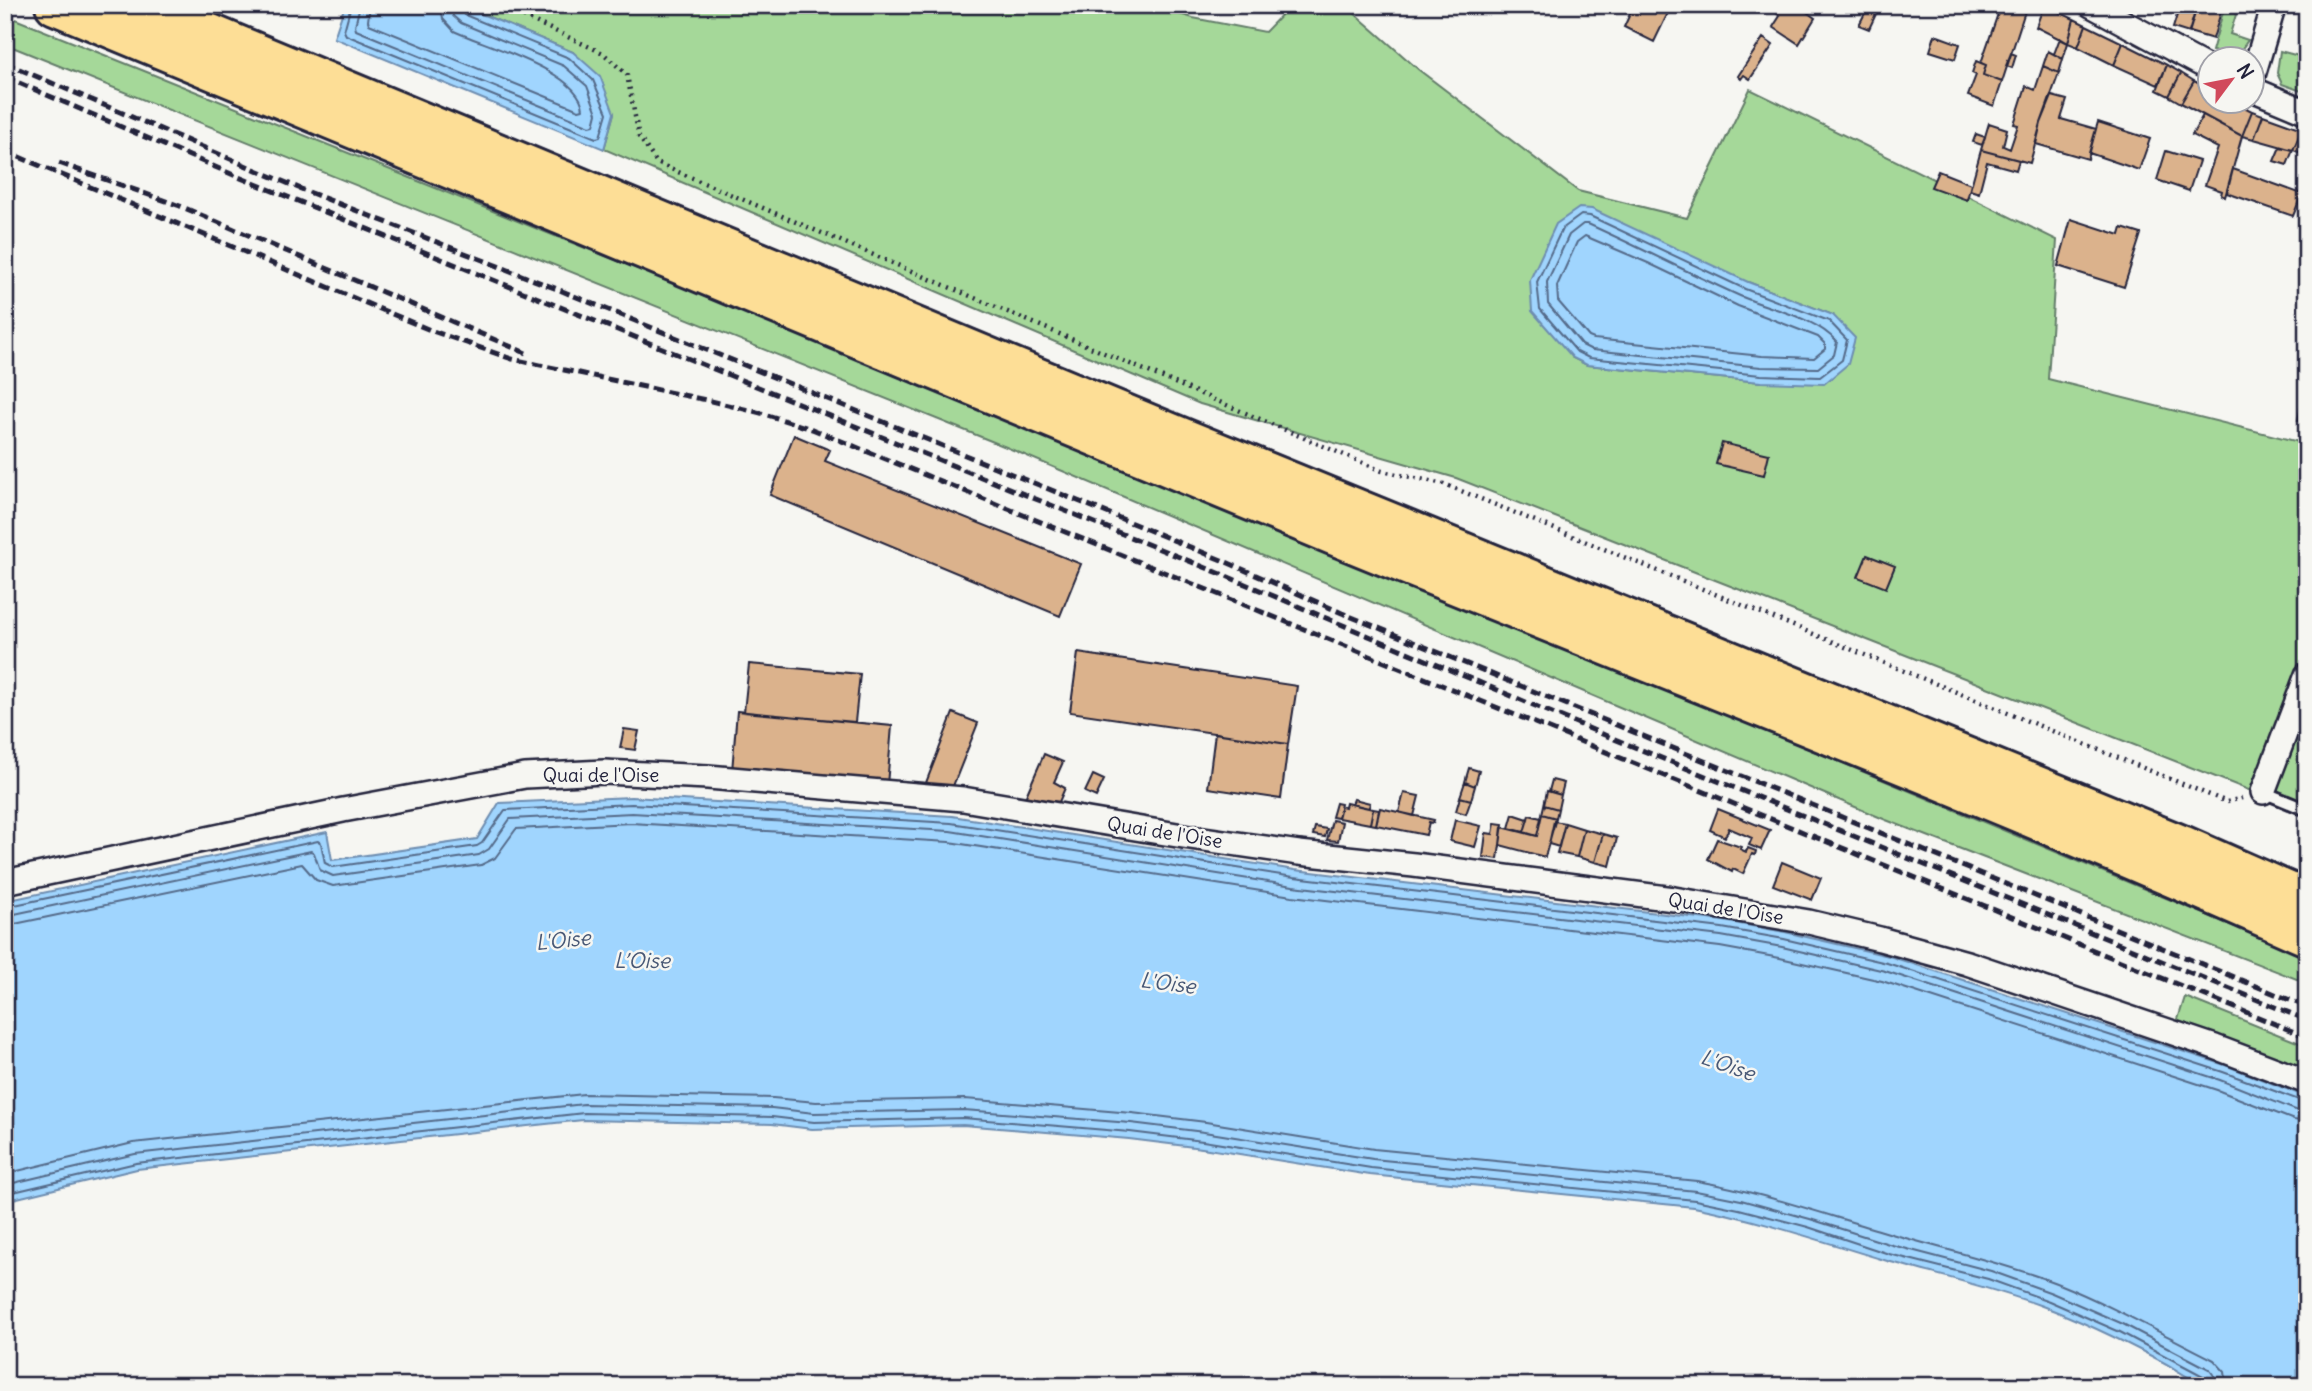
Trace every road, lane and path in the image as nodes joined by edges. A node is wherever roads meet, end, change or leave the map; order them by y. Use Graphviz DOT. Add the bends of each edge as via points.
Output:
graph roads {
  1 [pos="55,5"];
  2 [pos="141,5"];
  3 [pos="498,5"];
  4 [pos="2091,5"];
  5 [pos="2274,5"];
  6 [pos="2262,46"];
  7 [pos="2196,61"];
  8 [pos="2266,95"];
  9 [pos="2307,112"];
  10 [pos="2307,675"];
  11 [pos="2263,792"];
  12 [pos="2307,810"];
  13 [pos="5,882"];
  14 [pos="2307,900"];
  15 [pos="2307,936"];
  16 [pos="2307,1082"];
  1 -- 15 [label="highway" via="1245,499 1999,803"];
  2 -- 14 [label="highway"];
  3 -- 11 [label="path" via="603,53 627,75 639,137 657,163 1382,471 1444,484 2227,802"];
  4 -- 7 [label="street"];
  5 -- 6 [label="street"];
  8 -- 9 [label="street"];
  10 -- 11 [label="street"];
  11 -- 12 [label="lane"];
  13 -- 16 [label="street, Quai de l'Oise" via="525,776 604,772 708,777 950,798 1195,838 1674,899 1809,922 1967,963"];
}
